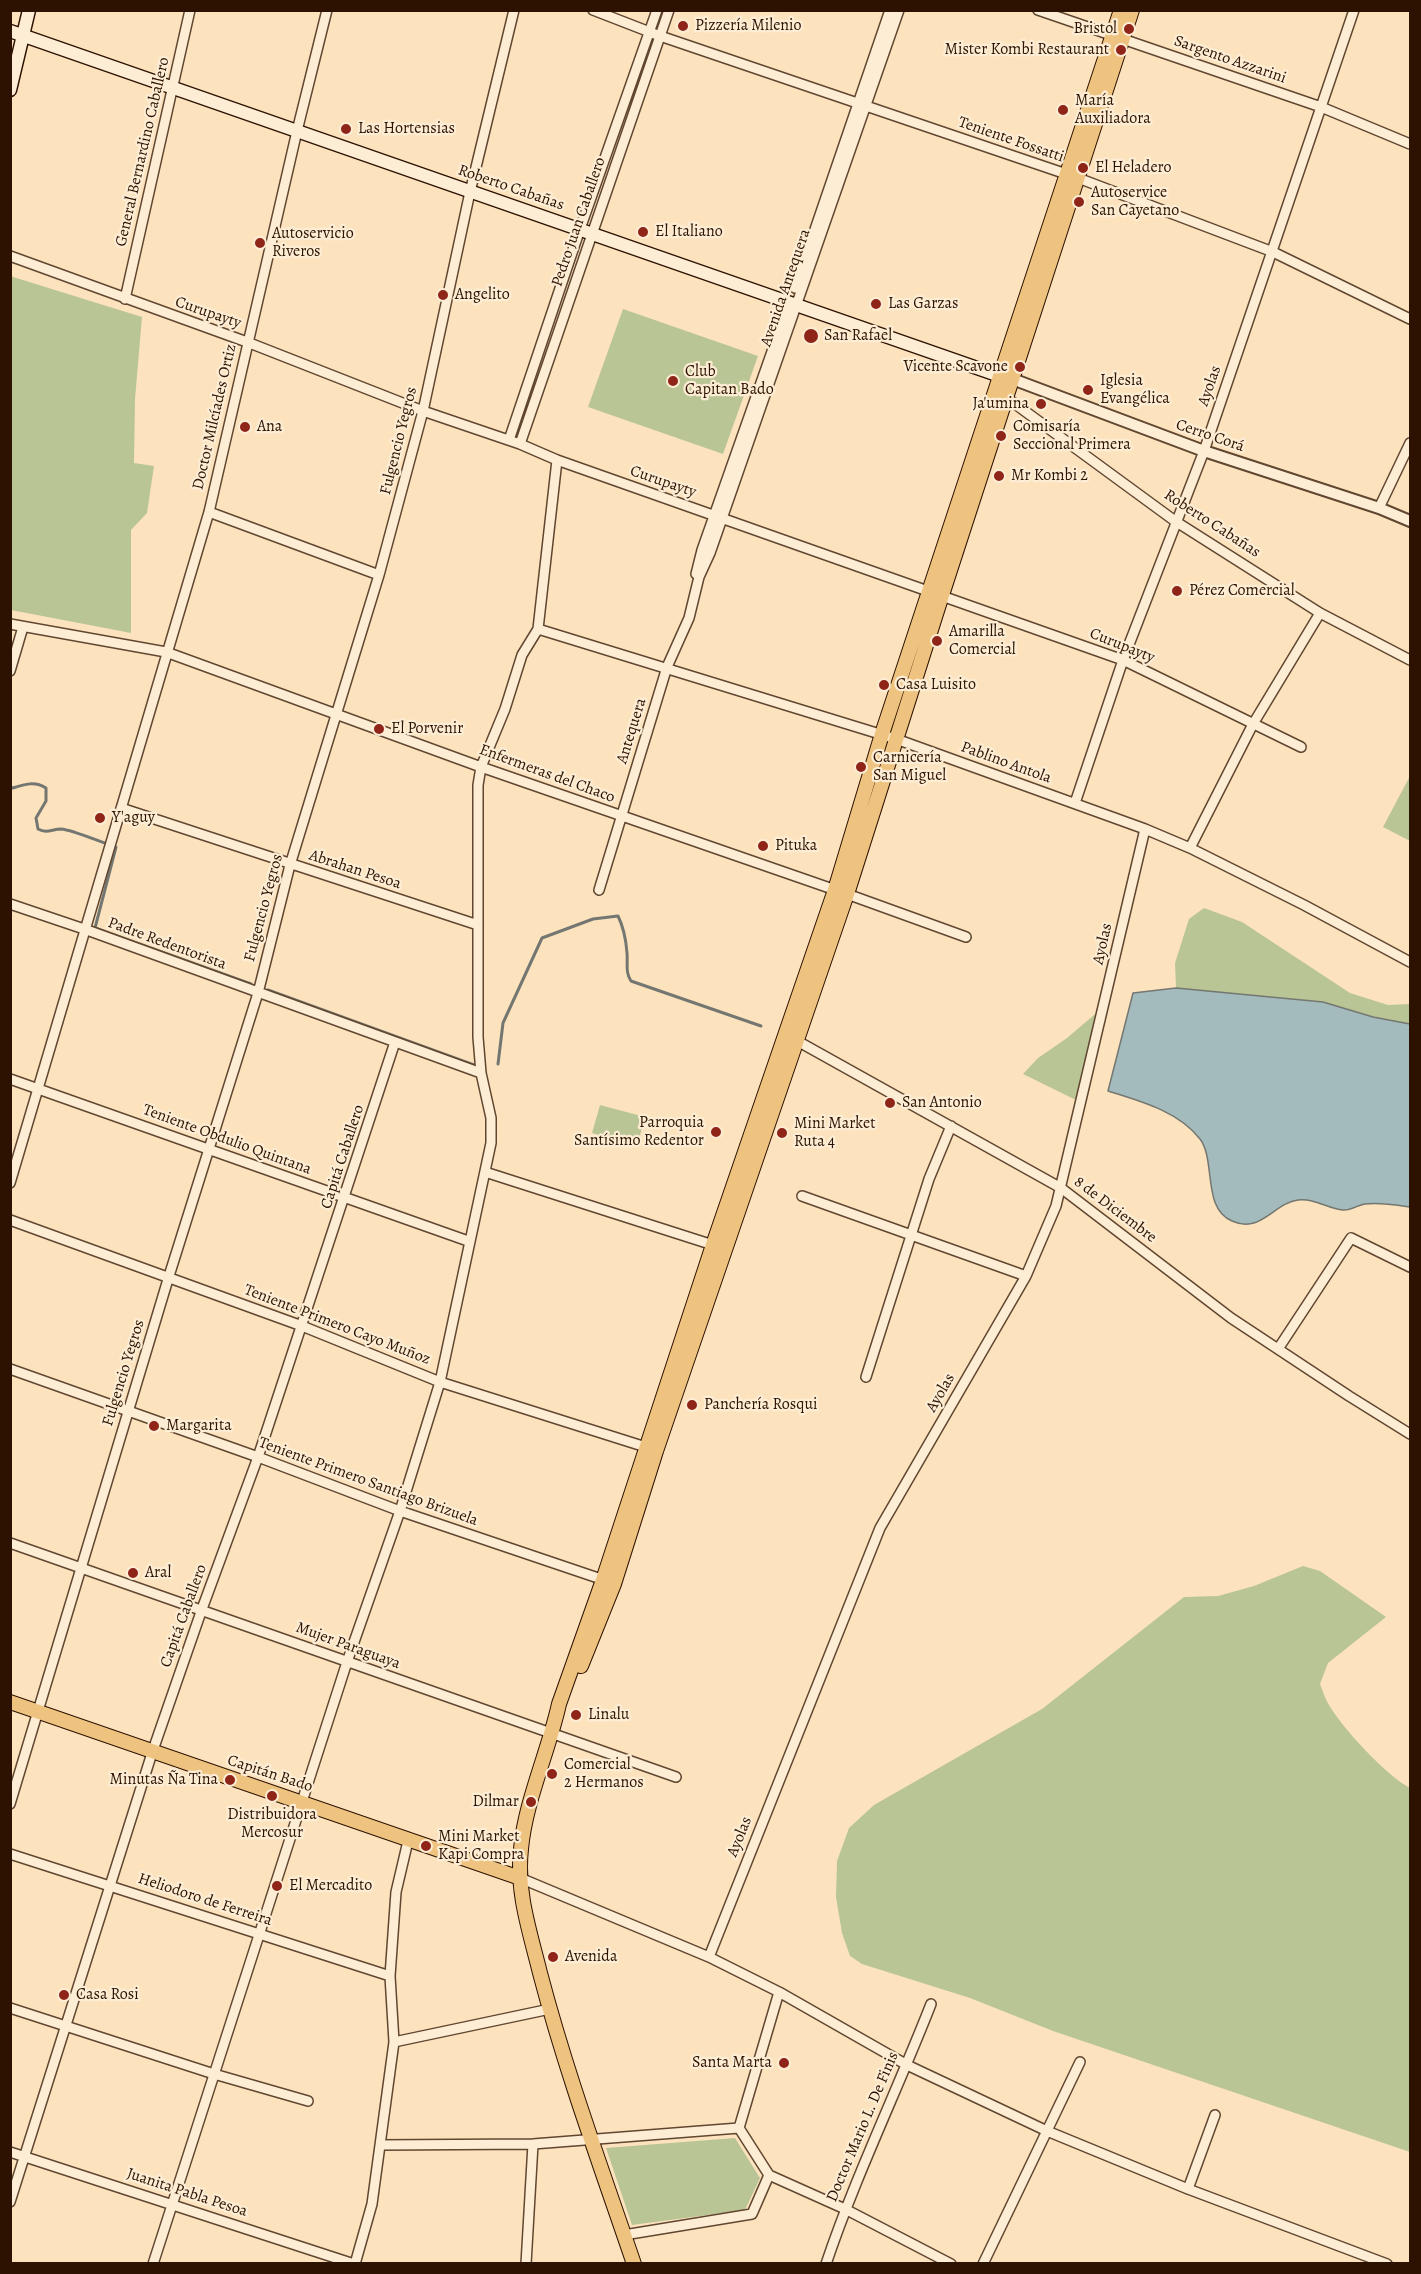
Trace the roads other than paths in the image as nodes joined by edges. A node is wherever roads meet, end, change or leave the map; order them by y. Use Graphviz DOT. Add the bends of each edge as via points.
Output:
graph roads {
  1 [pos="29,10"];
  2 [pos="190,10"];
  3 [pos="327,10"];
  4 [pos="514,10"];
  5 [pos="593,10"];
  6 [pos="657,10"];
  7 [pos="669,10"];
  8 [pos="890,10"];
  9 [pos="899,10"];
  10 [pos="1038,10"];
  11 [pos="1121,10"];
  12 [pos="1132,10"];
  13 [pos="1354,10"];
  14 [pos="650,31"];
  15 [pos="17,33"];
  16 [pos="660,36"];
  17 [pos="1117,37"];
  18 [pos="172,88"];
  19 [pos="10,90"];
  20 [pos="863,105"];
  21 [pos="1321,107"];
  22 [pos="297,131"];
  23 [pos="1410,144"];
  24 [pos="1072,176"];
  25 [pos="470,192"];
  26 [pos="586,231"];
  27 [pos="1273,252"];
  28 [pos="10,256"];
  29 [pos="125,299"];
  30 [pos="792,304"];
  31 [pos="1410,319"];
  32 [pos="247,342"];
  33 [pos="1006,377"];
  34 [pos="1007,398"];
  35 [pos="423,411"];
  36 [pos="509,440"];
  37 [pos="1410,443"];
  38 [pos="520,444"];
  39 [pos="1204,451"];
  40 [pos="557,460"];
  41 [pos="1379,508"];
  42 [pos="209,512"];
  43 [pos="718,517"];
  44 [pos="1175,521"];
  45 [pos="1410,521"];
  46 [pos="379,575"];
  47 [pos="935,593"];
  48 [pos="1320,613"];
  49 [pos="690,618"];
  50 [pos="10,624"];
  51 [pos="23,627"];
  52 [pos="538,629"];
  53 [pos="166,652"];
  54 [pos="1123,660"];
  55 [pos="1410,660"];
  56 [pos="667,667"];
  57 [pos="10,671"];
  58 [pos="338,714"];
  59 [pos="1253,724"];
  60 [pos="889,736"];
  61 [pos="1301,747"];
  62 [pos="481,767"];
  63 [pos="1075,803"];
  64 [pos="121,808"];
  65 [pos="621,817"];
  66 [pos="1145,829"];
  67 [pos="1190,848"];
  68 [pos="291,865"];
  69 [pos="599,890"];
  70 [pos="841,892"];
  71 [pos="10,904"];
  72 [pos="478,925"];
  73 [pos="87,930"];
  74 [pos="966,938"];
  75 [pos="1410,962"];
  76 [pos="258,993"];
  77 [pos="791,1038"];
  78 [pos="396,1042"];
  79 [pos="481,1073"];
  80 [pos="10,1078"];
  81 [pos="39,1089"];
  82 [pos="951,1126"];
  83 [pos="208,1149"];
  84 [pos="485,1172"];
  85 [pos="10,1183"];
  86 [pos="1061,1188"];
  87 [pos="802,1196"];
  88 [pos="345,1198"];
  89 [pos="10,1220"];
  90 [pos="913,1235"];
  91 [pos="468,1241"];
  92 [pos="713,1245"];
  93 [pos="1410,1267"];
  94 [pos="169,1276"];
  95 [pos="1026,1276"];
  96 [pos="302,1326"];
  97 [pos="1278,1349"];
  98 [pos="10,1369"];
  99 [pos="866,1377"];
  100 [pos="440,1382"];
  101 [pos="129,1412"];
  102 [pos="1410,1434"];
  103 [pos="651,1449"];
  104 [pos="258,1457"];
  105 [pos="400,1511"];
  106 [pos="10,1543"];
  107 [pos="82,1568"];
  108 [pos="608,1582"];
  109 [pos="202,1609"];
  110 [pos="347,1662"];
  111 [pos="10,1702"];
  112 [pos="39,1712"];
  113 [pos="554,1728"];
  114 [pos="152,1753"];
  115 [pos="675,1777"];
  116 [pos="303,1802"];
  117 [pos="10,1804"];
  118 [pos="408,1841"];
  119 [pos="10,1854"];
  120 [pos="520,1878"];
  121 [pos="110,1886"];
  122 [pos="260,1934"];
  123 [pos="709,1956"];
  124 [pos="390,1976"];
  125 [pos="780,1992"];
  126 [pos="931,2004"];
  127 [pos="10,2007"];
  128 [pos="550,2009"];
  129 [pos="65,2025"];
  130 [pos="394,2042"];
  131 [pos="1080,2062"];
  132 [pos="907,2065"];
  133 [pos="214,2074"];
  134 [pos="308,2101"];
  135 [pos="1215,2115"];
  136 [pos="739,2128"];
  137 [pos="1047,2131"];
  138 [pos="591,2141"];
  139 [pos="533,2144"];
  140 [pos="380,2145"];
  141 [pos="10,2151"];
  142 [pos="26,2157"];
  143 [pos="769,2175"];
  144 [pos="1188,2189"];
  145 [pos="10,2202"];
  146 [pos="172,2204"];
  147 [pos="845,2208"];
  148 [pos="624,2235"];
  149 [pos="153,2264"];
  150 [pos="355,2264"];
  151 [pos="526,2264"];
  152 [pos="634,2264"];
  153 [pos="826,2264"];
  154 [pos="951,2264"];
  155 [pos="983,2264"];
  156 [pos="1388,2264"];
  1 -- 15 [label="main road"];
  2 -- 18 [label="street, General Bernardino Caballero"];
  3 -- 22 [label="street, Doctor Milcíades Ortiz"];
  4 -- 25 [label="street, Fulgencio Yegros"];
  5 -- 14 [label="street, Teniente Fossatti"];
  6 -- 14 [label="street, Pedro Juan Caballero"];
  7 -- 16 [label="street, Pedro Juan Caballero"];
  8 -- 20 [label="street, Avenida Antequera"];
  9 -- 20 [label="street, Avenida Antequera"];
  10 -- 17 [label="street, Sargento Azzarini"];
  11 -- 17 [label="main road"];
  12 -- 17 [label="main road"];
  13 -- 21 [label="street, Ayolas"];
  14 -- 16 [label="street, Teniente Fossatti"];
  14 -- 26 [label="street, Pedro Juan Caballero"];
  15 -- 18 [label="main road, Roberto Cabañas"];
  15 -- 19 [label="main road"];
  16 -- 20 [label="street, Teniente Fossatti"];
  16 -- 26 [label="street, Pedro Juan Caballero"];
  17 -- 21 [label="street, Sargento Azzarini"];
  17 -- 24 [label="main road"];
  18 -- 22 [label="main road, Roberto Cabañas"];
  18 -- 29 [label="street, General Bernardino Caballero"];
  20 -- 24 [label="street, Teniente Fossatti"];
  20 -- 30 [label="street, Avenida Antequera"];
  21 -- 23 [label="street, Sargento Azzarini"];
  21 -- 27 [label="street, Ayolas"];
  22 -- 25 [label="main road, Roberto Cabañas"];
  22 -- 32 [label="street, Doctor Milcíades Ortiz"];
  24 -- 27 [label="street, Teniente Fossatti"];
  24 -- 33 [label="main road"];
  25 -- 26 [label="main road, Roberto Cabañas"];
  25 -- 35 [label="street, Fulgencio Yegros"];
  26 -- 30 [label="main road, Roberto Cabañas"];
  26 -- 36 [label="street, Pedro Juan Caballero"];
  26 -- 38 [label="street, Pedro Juan Caballero"];
  27 -- 31 [label="street, Teniente Fossatti"];
  27 -- 39 [label="street, Ayolas"];
  28 -- 29 [label="street, Curupayty"];
  29 -- 32 [label="street, Curupayty"];
  30 -- 33 [label="main road, Roberto Cabañas"];
  30 -- 43 [label="street, Avenida Antequera"];
  32 -- 35 [label="street, Curupayty"];
  32 -- 42 [label="street, Doctor Milcíades Ortiz"];
  33 -- 34 [label="main road"];
  33 -- 39 [label="street, Cerro Corá"];
  33 -- 47 [label="main road"];
  34 -- 44 [label="street, Roberto Cabañas"];
  34 -- 47 [label="main road"];
  35 -- 36 [label="street, Curupayty"];
  35 -- 46 [label="street, Fulgencio Yegros"];
  36 -- 38 [label="street, Curupayty"];
  37 -- 41 [label="street"];
  38 -- 40 [label="street, Curupayty"];
  39 -- 41 [label="street, Cerro Corá"];
  39 -- 44 [label="street, Ayolas"];
  40 -- 43 [label="street, Curupayty"];
  40 -- 52 [label="street"];
  41 -- 45 [label="street, Cerro Corá"];
  42 -- 46 [label="street"];
  42 -- 53 [label="street, Doctor Milcíades Ortiz"];
  43 -- 47 [label="street, Curupayty"];
  43 -- 49 [label="street, Avenida Antequera" via="699,559"];
  44 -- 48 [label="street, Roberto Cabañas"];
  44 -- 54 [label="street, Ayolas"];
  46 -- 58 [label="street, Fulgencio Yegros"];
  47 -- 54 [label="street, Curupayty"];
  47 -- 60 [label="main road"];
  48 -- 55 [label="street, Roberto Cabañas"];
  48 -- 59 [label="street"];
  49 -- 56 [label="street, Antequera"];
  50 -- 51 [label="street, Enfermeras del Chaco"];
  51 -- 53 [label="street, Enfermeras del Chaco"];
  51 -- 57 [label="street"];
  52 -- 56 [label="street, Pablino Antola"];
  52 -- 62 [label="street" via="522,655"];
  53 -- 58 [label="street, Enfermeras del Chaco"];
  53 -- 64 [label="street, Doctor Milcíades Ortiz"];
  54 -- 59 [label="street, Curupayty"];
  54 -- 63 [label="street, Ayolas"];
  56 -- 60 [label="street, Pablino Antola"];
  56 -- 65 [label="street, Antequera"];
  58 -- 62 [label="street, Enfermeras del Chaco"];
  58 -- 68 [label="street, Fulgencio Yegros"];
  59 -- 61 [label="street, Curupayty"];
  59 -- 67 [label="street"];
  60 -- 63 [label="street, Pablino Antola"];
  60 -- 70 [label="main road"];
  62 -- 65 [label="street, Enfermeras del Chaco"];
  62 -- 72 [label="street"];
  63 -- 66 [label="street, Pablino Antola"];
  64 -- 68 [label="street, Abrahan Pesoa"];
  64 -- 73 [label="street, Doctor Milcíades Ortiz"];
  65 -- 69 [label="street, Antequera"];
  65 -- 70 [label="street, Enfermeras del Chaco"];
  66 -- 67 [label="street, Pablino Antola"];
  66 -- 86 [label="street, Ayolas"];
  67 -- 75 [label="street, Pablino Antola"];
  68 -- 72 [label="street, Abrahan Pesoa"];
  68 -- 76 [label="street, Fulgencio Yegros"];
  70 -- 74 [label="street, Enfermeras del Chaco"];
  70 -- 77 [label="main road"];
  71 -- 73 [label="street, Padre Redentorista"];
  72 -- 79 [label="street"];
  73 -- 76 [label="street, Padre Redentorista"];
  73 -- 81 [label="street, Doctor Milcíades Ortiz"];
  76 -- 78 [label="street, Padre Redentorista"];
  76 -- 83 [label="street, Fulgencio Yegros"];
  77 -- 82 [label="street, 8 de Diciembre"];
  77 -- 92 [label="main road"];
  77 -- 103 [label="main road"];
  78 -- 79 [label="street, Padre Redentorista"];
  78 -- 88 [label="street, Capitá Caballero"];
  79 -- 84 [label="street" via="491,1118"];
  80 -- 81 [label="street, Teniente Obdulio Quintana"];
  81 -- 83 [label="street, Teniente Obdulio Quintana"];
  81 -- 85 [label="street, Doctor Milcíades Ortiz"];
  82 -- 86 [label="street, 8 de Diciembre"];
  82 -- 90 [label="street" via="929,1179"];
  83 -- 88 [label="street, Teniente Obdulio Quintana"];
  83 -- 94 [label="street, Fulgencio Yegros"];
  84 -- 91 [label="street"];
  84 -- 92 [label="street"];
  86 -- 95 [label="street, Ayolas"];
  86 -- 97 [label="street, 8 de Diciembre"];
  87 -- 90 [label="street"];
  88 -- 91 [label="street, Teniente Obdulio Quintana"];
  88 -- 96 [label="street, Capitá Caballero"];
  89 -- 94 [label="street, Teniente Primero Cayo Muñoz"];
  90 -- 95 [label="street"];
  90 -- 99 [label="street"];
  91 -- 100 [label="street"];
  92 -- 103 [label="main road"];
  93 -- 97 [label="street" via="1351,1238"];
  94 -- 96 [label="street, Teniente Primero Cayo Muñoz"];
  94 -- 101 [label="street, Fulgencio Yegros"];
  95 -- 123 [label="street, Ayolas" via="880,1528"];
  96 -- 100 [label="street, Teniente Primero Cayo Muñoz"];
  96 -- 104 [label="street, Capitá Caballero"];
  97 -- 102 [label="street, 8 de Diciembre"];
  98 -- 101 [label="street, Teniente Primero Santiago Brizuela"];
  100 -- 103 [label="street, Teniente Primero Cayo Muñoz"];
  100 -- 105 [label="street"];
  101 -- 104 [label="street, Teniente Primero Santiago Brizuela"];
  101 -- 107 [label="street, Fulgencio Yegros"];
  103 -- 108 [label="main road"];
  104 -- 105 [label="street, Teniente Primero Santiago Brizuela"];
  104 -- 109 [label="street, Capitá Caballero"];
  105 -- 108 [label="street, Teniente Primero Santiago Brizuela"];
  105 -- 110 [label="street"];
  106 -- 107 [label="street, Mujer Paraguaya"];
  107 -- 109 [label="street, Mujer Paraguaya"];
  107 -- 112 [label="street, Fulgencio Yegros"];
  108 -- 113 [label="main road" via="565,1707"];
  109 -- 110 [label="street, Mujer Paraguaya"];
  109 -- 114 [label="street, Capitá Caballero"];
  110 -- 113 [label="street, Mujer Paraguaya"];
  110 -- 116 [label="street"];
  111 -- 112 [label="main road, Capitán Bado"];
  112 -- 114 [label="main road, Capitán Bado"];
  112 -- 117 [label="street, Fulgencio Yegros"];
  113 -- 115 [label="street, Mujer Paraguaya"];
  113 -- 120 [label="main road" via="524,1826"];
  114 -- 116 [label="main road, Capitán Bado"];
  114 -- 121 [label="street, Capitá Caballero"];
  116 -- 118 [label="main road, Capitán Bado"];
  116 -- 122 [label="street"];
  118 -- 120 [label="main road, Capitán Bado"];
  118 -- 124 [label="street" via="396,1892"];
  119 -- 121 [label="street, Heliodoro de Ferreira"];
  120 -- 123 [label="street"];
  120 -- 128 [label="main road" via="524,1911"];
  121 -- 122 [label="street, Heliodoro de Ferreira"];
  121 -- 129 [label="street, Capitá Caballero"];
  122 -- 124 [label="street, Heliodoro de Ferreira"];
  122 -- 133 [label="street"];
  123 -- 125 [label="street"];
  124 -- 130 [label="street"];
  125 -- 132 [label="street"];
  125 -- 136 [label="street"];
  126 -- 132 [label="street, Doctor Mario L. De Finis"];
  127 -- 129 [label="street"];
  128 -- 130 [label="street"];
  128 -- 138 [label="main road"];
  129 -- 133 [label="street"];
  129 -- 142 [label="street, Capitá Caballero"];
  130 -- 140 [label="street"];
  131 -- 137 [label="street"];
  132 -- 137 [label="street"];
  132 -- 147 [label="street, Doctor Mario L. De Finis"];
  133 -- 134 [label="street"];
  133 -- 146 [label="street"];
  135 -- 144 [label="street"];
  136 -- 138 [label="street"];
  136 -- 143 [label="street"];
  137 -- 144 [label="street"];
  137 -- 155 [label="street"];
  138 -- 139 [label="street"];
  138 -- 148 [label="main road"];
  139 -- 140 [label="street"];
  139 -- 151 [label="street"];
  140 -- 150 [label="street" via="372,2204"];
  141 -- 142 [label="street, Juanita Pabla Pesoa"];
  142 -- 145 [label="street, Capitá Caballero"];
  142 -- 146 [label="street, Juanita Pabla Pesoa"];
  143 -- 147 [label="street"];
  143 -- 148 [label="street" via="752,2214"];
  144 -- 156 [label="street"];
  146 -- 149 [label="street"];
  146 -- 150 [label="street, Juanita Pabla Pesoa"];
  147 -- 153 [label="street, Doctor Mario L. De Finis"];
  147 -- 154 [label="street"];
  148 -- 152 [label="main road"];
}
